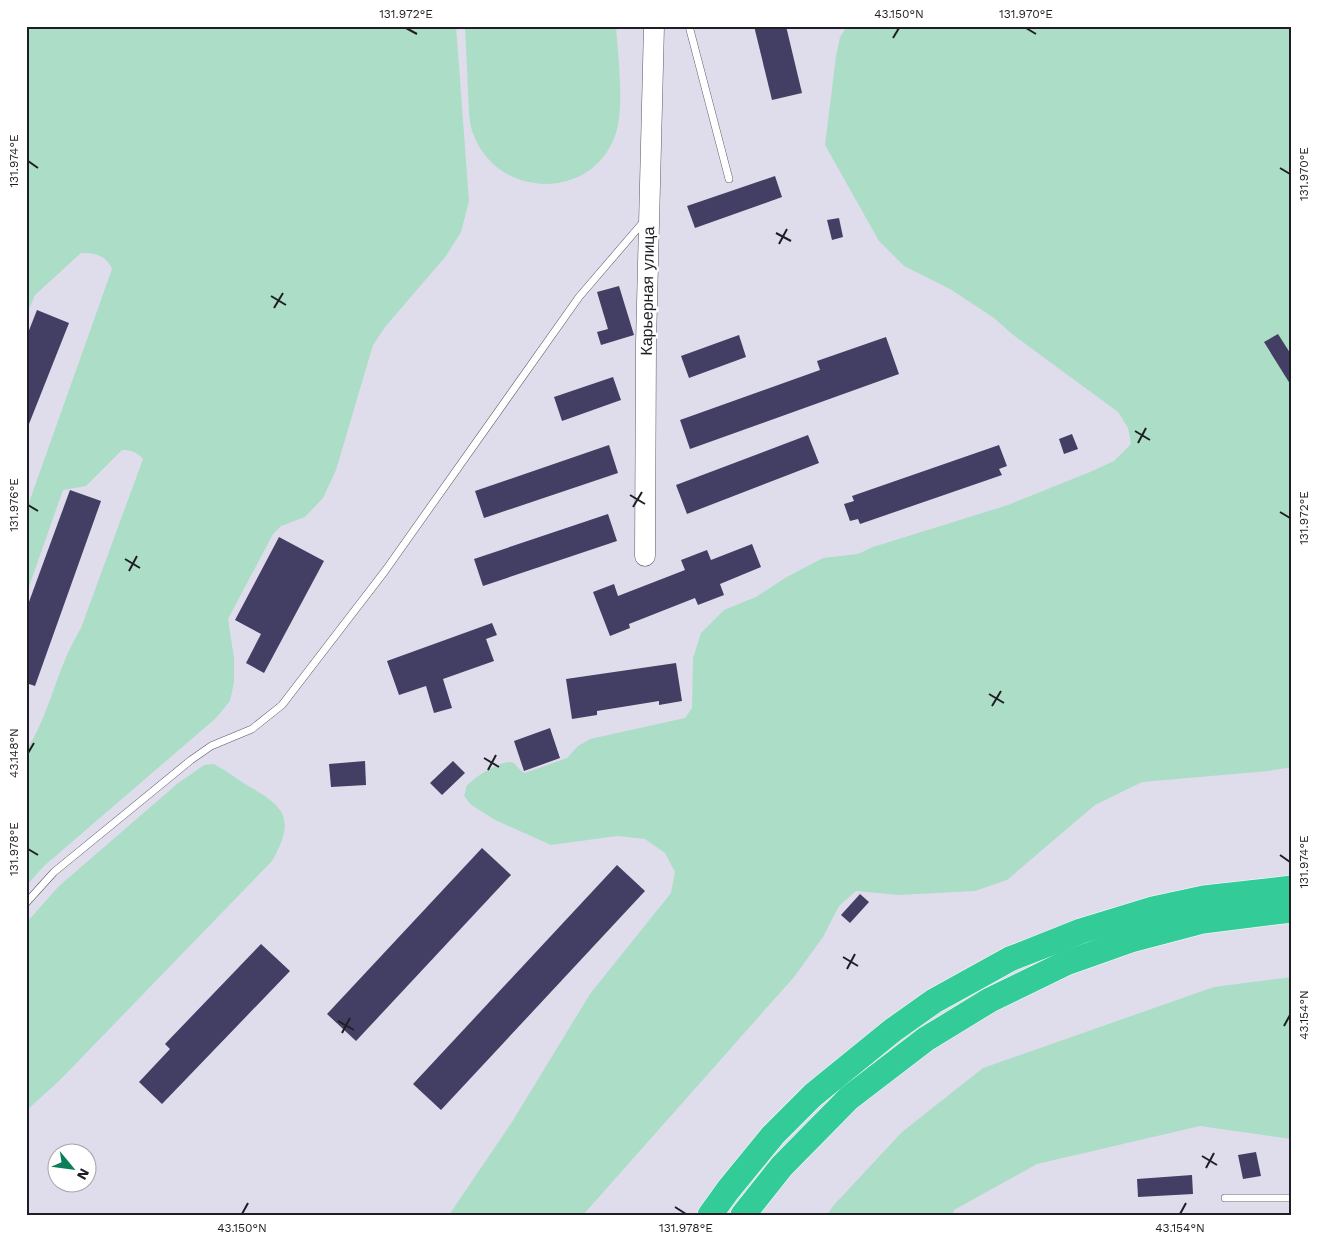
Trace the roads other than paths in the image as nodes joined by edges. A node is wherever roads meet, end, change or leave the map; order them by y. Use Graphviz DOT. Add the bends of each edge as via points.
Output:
graph roads {
  1 [pos="654,26"];
  2 [pos="689,26"];
  3 [pos="729,179"];
  4 [pos="649,216"];
  5 [pos="645,556"];
  6 [pos="1292,888"];
  7 [pos="26,903"];
  8 [pos="1292,910"];
  9 [pos="1225,1198"];
  10 [pos="1292,1198"];
  11 [pos="710,1215"];
  12 [pos="743,1215"];
  1 -- 4 [label="street, Карьерная улица"];
  2 -- 3 [label="lane"];
  4 -- 5 [label="street, Карьерная улица"];
  4 -- 7 [label="lane" via="579,296 385,571 282,705 252,729 211,746 191,760 54,872"];
  6 -- 11 [label="highway" via="1204,898 1153,909 1081,931 1010,959 934,1001 813,1095 773,1135"];
  8 -- 12 [label="highway" via="1203,921 1132,940 1066,963 990,1000 926,1039 849,1098 782,1166"];
  9 -- 10 [label="lane"];
}
